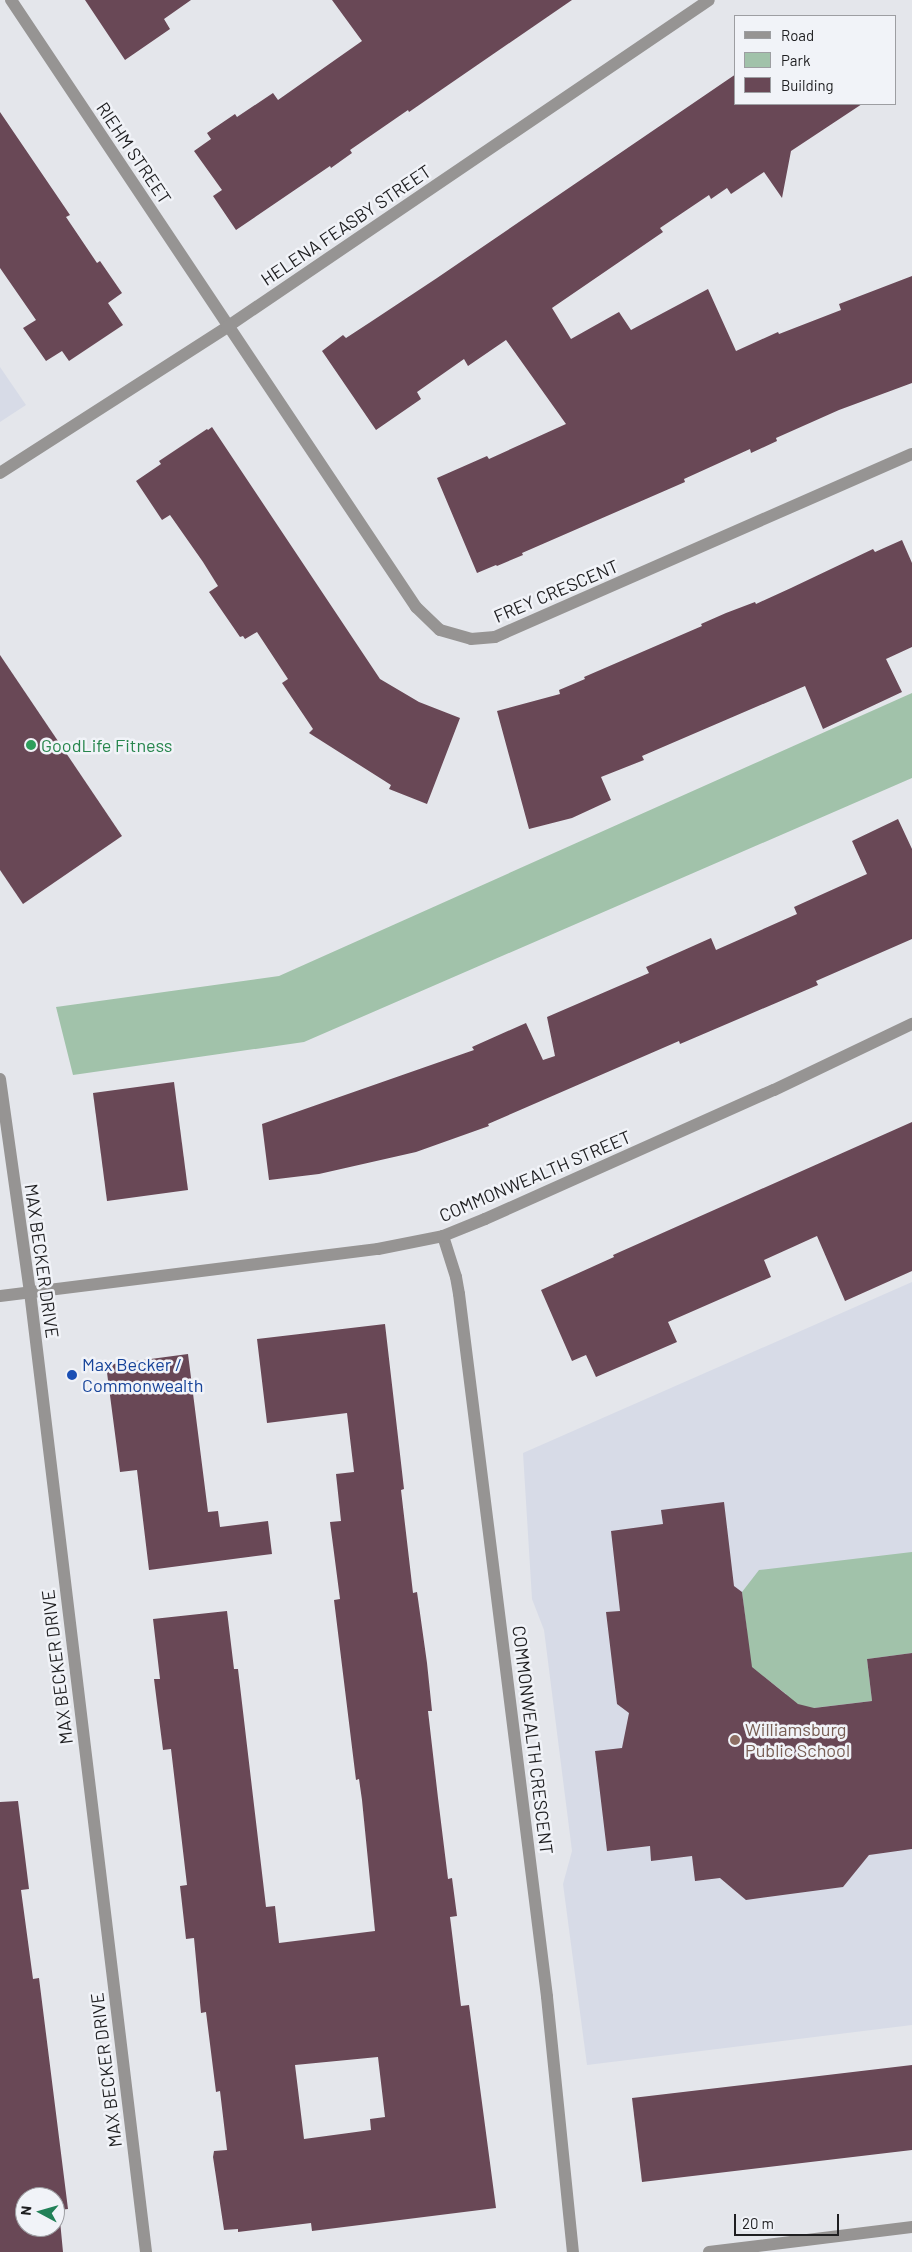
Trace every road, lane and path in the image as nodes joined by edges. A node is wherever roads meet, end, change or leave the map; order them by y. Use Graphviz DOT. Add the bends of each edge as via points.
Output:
graph roads {
  1 [pos="10,0"];
  2 [pos="709,0"];
  3 [pos="227,327"];
  4 [pos="912,454"];
  5 [pos="0,473"];
  6 [pos="912,1024"];
  7 [pos="0,1079"];
  8 [pos="443,1236"];
  9 [pos="30,1292"];
  10 [pos="0,1296"];
  11 [pos="912,2227"];
  12 [pos="146,2252"];
  13 [pos="573,2252"];
  14 [pos="709,2252"];
  1 -- 3 [label="street, RIEHM STREET"];
  2 -- 3 [label="street, HELENA FEASBY STREET"];
  3 -- 4 [label="street, FREY CRESCENT" via="416,606 440,630 471,639 495,636"];
  3 -- 5 [label="street, HELENA FEASBY STREET"];
  6 -- 8 [label="street, COMMONWEALTH STREET" via="765,1094"];
  7 -- 9 [label="street, MAX BECKER DRIVE"];
  8 -- 9 [label="street, COMMONWEALTH STREET" via="378,1249"];
  8 -- 13 [label="street, COMMONWEALTH CRESCENT" via="459,1294 547,1996"];
  9 -- 10 [label="street, COMMONWEALTH STREET"];
  9 -- 12 [label="street, MAX BECKER DRIVE"];
  11 -- 14 [label="street"];
}
